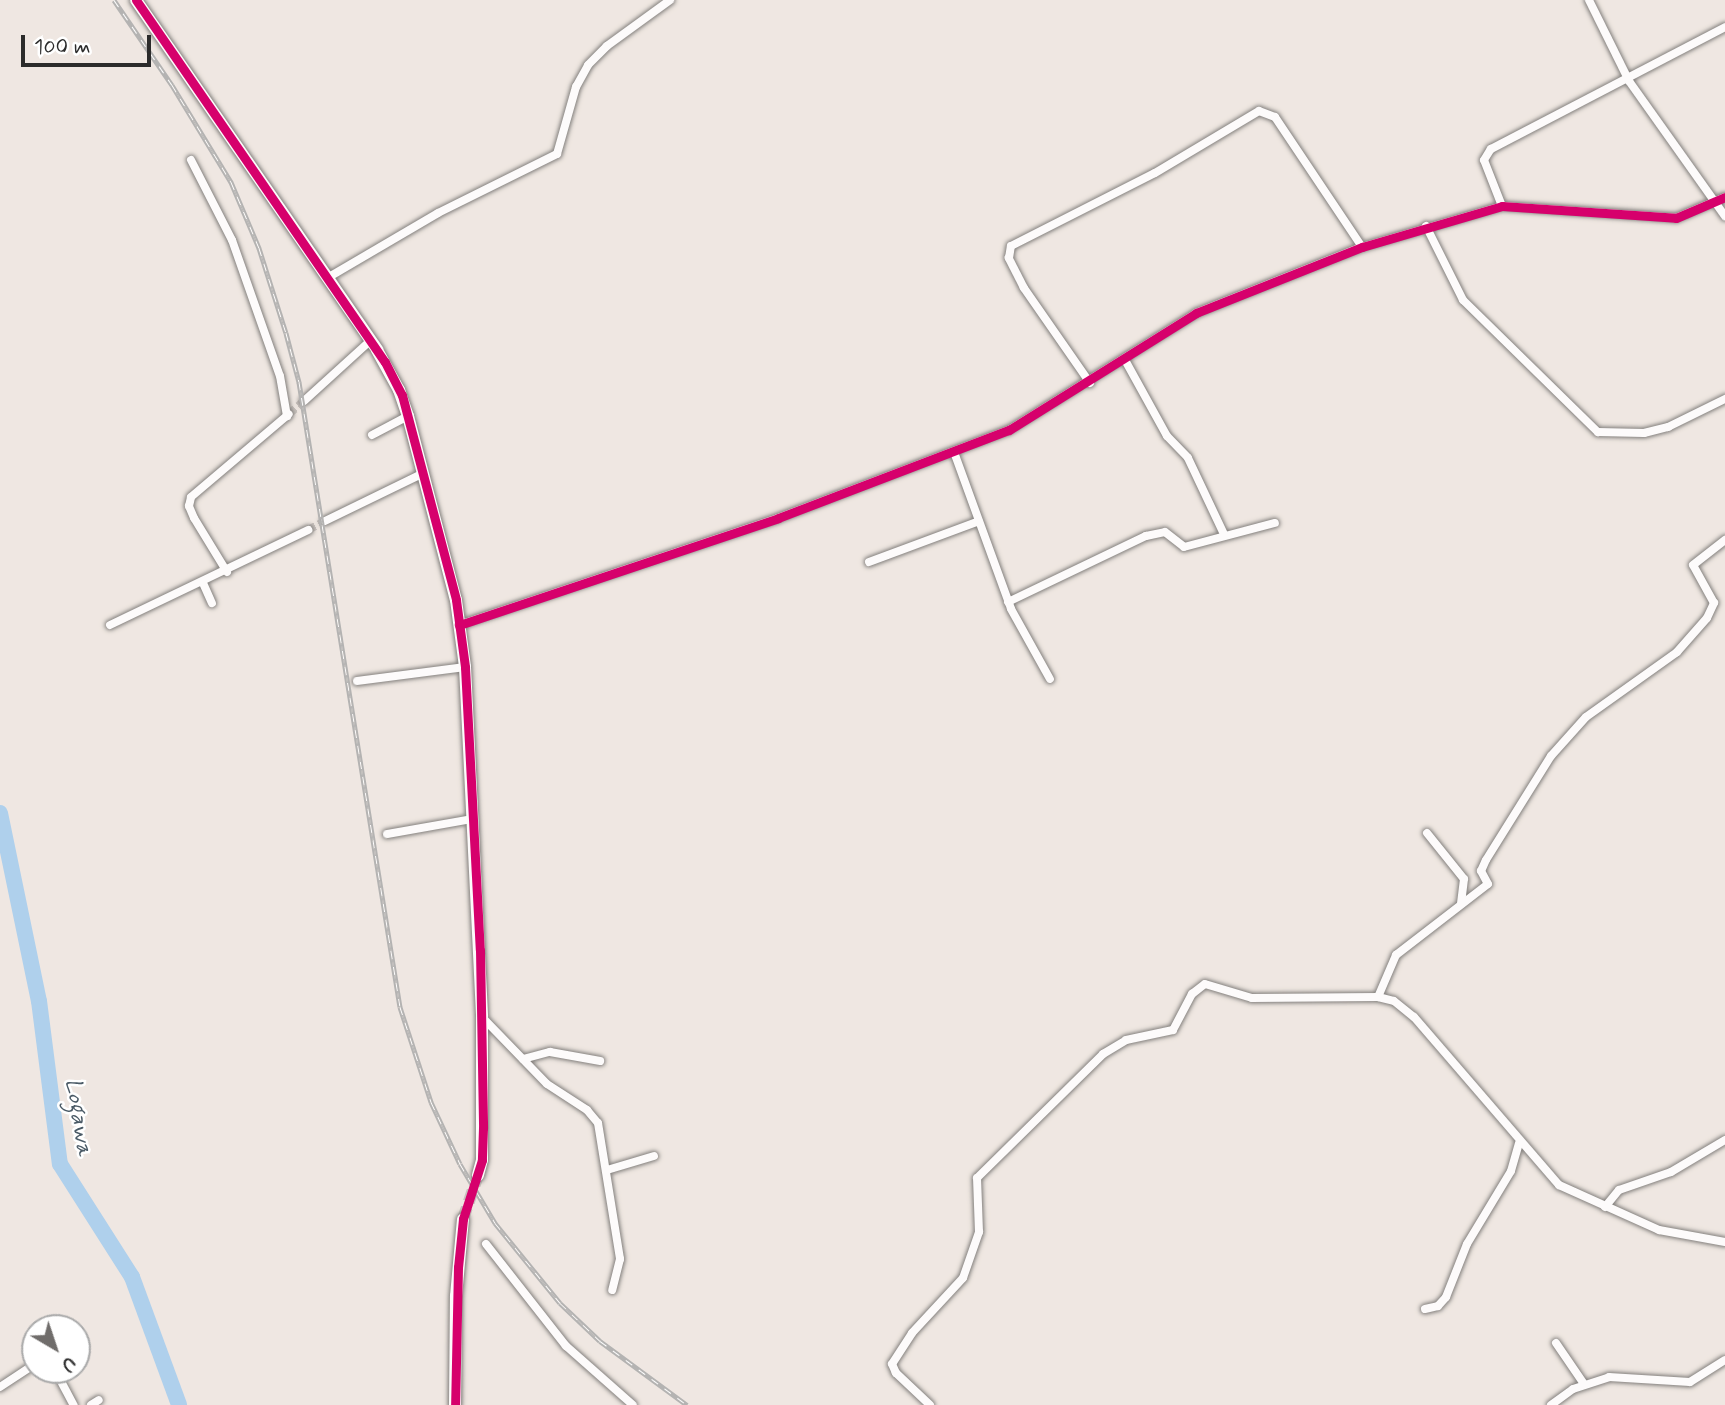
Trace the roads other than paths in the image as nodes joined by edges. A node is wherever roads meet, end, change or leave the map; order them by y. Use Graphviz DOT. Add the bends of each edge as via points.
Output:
graph roads {
  1 [pos="136,0"];
  2 [pos="670,0"];
  3 [pos="1589,0"];
  4 [pos="1725,27"];
  5 [pos="1629,81"];
  6 [pos="191,160"];
  7 [pos="1725,197"];
  8 [pos="1716,202"];
  9 [pos="1502,206"];
  10 [pos="1725,216"];
  11 [pos="1426,226"];
  12 [pos="1362,247"];
  13 [pos="329,277"];
  14 [pos="370,341"];
  15 [pos="1125,359"];
  16 [pos="1090,383"];
  17 [pos="1725,399"];
  18 [pos="304,401"];
  19 [pos="408,416"];
  20 [pos="372,435"];
  21 [pos="954,452"];
  22 [pos="424,473"];
  23 [pos="325,521"];
  24 [pos="979,521"];
  25 [pos="1275,523"];
  26 [pos="308,530"];
  27 [pos="1224,534"];
  28 [pos="1725,540"];
  29 [pos="869,562"];
  30 [pos="227,572"];
  31 [pos="203,583"];
  32 [pos="212,603"];
  33 [pos="1008,603"];
  34 [pos="110,625"];
  35 [pos="459,625"];
  36 [pos="465,667"];
  37 [pos="1050,679"];
  38 [pos="356,681"];
  39 [pos="472,820"];
  40 [pos="1427,833"];
  41 [pos="387,834"];
  42 [pos="1461,904"];
  43 [pos="1378,997"];
  44 [pos="482,1017"];
  45 [pos="523,1059"];
  46 [pos="600,1061"];
  47 [pos="1725,1140"];
  48 [pos="1519,1143"];
  49 [pos="654,1156"];
  50 [pos="607,1170"];
  51 [pos="478,1175"];
  52 [pos="1605,1207"];
  53 [pos="463,1219"];
  54 [pos="1725,1242"];
  55 [pos="486,1244"];
  56 [pos="612,1290"];
  57 [pos="1425,1309"];
  58 [pos="1556,1343"];
  59 [pos="1725,1360"];
  60 [pos="21,1373"];
  61 [pos="63,1384"];
  62 [pos="1584,1384"];
  63 [pos="0,1387"];
  64 [pos="74,1405"];
  65 [pos="455,1405"];
  66 [pos="633,1405"];
  67 [pos="930,1405"];
  68 [pos="1551,1405"];
  1 -- 13 [label="street"];
  2 -- 13 [label="street" via="607,46 589,65 576,87 557,153 438,213"];
  3 -- 5 [label="street"];
  4 -- 5 [label="street"];
  5 -- 8 [label="street"];
  5 -- 9 [label="street" via="1487,152 1484,160"];
  6 -- 30 [label="street" via="232,240 288,415 191,497 194,518"];
  7 -- 8 [label="street"];
  8 -- 9 [label="street" via="1676,218"];
  8 -- 10 [label="street"];
  9 -- 11 [label="street"];
  11 -- 12 [label="street"];
  11 -- 17 [label="street" via="1463,300 1598,432 1644,433 1668,427"];
  12 -- 15 [label="street" via="1196,313"];
  12 -- 16 [label="street" via="1275,117 1259,111 1155,173 1010,246 1009,258 1024,288"];
  13 -- 14 [label="street"];
  14 -- 18 [label="street"];
  14 -- 19 [label="street" via="399,390"];
  15 -- 16 [label="street"];
  15 -- 27 [label="street" via="1167,436 1188,458"];
  16 -- 21 [label="street" via="1019,425"];
  19 -- 20 [label="street"];
  19 -- 22 [label="street"];
  21 -- 24 [label="street"];
  21 -- 35 [label="street" via="778,518"];
  22 -- 23 [label="street"];
  22 -- 35 [label="street"];
  24 -- 29 [label="street"];
  24 -- 33 [label="street"];
  25 -- 27 [label="street"];
  26 -- 30 [label="street"];
  27 -- 33 [label="street" via="1184,547 1165,532 1146,536"];
  28 -- 42 [label="street" via="1693,565 1714,603 1707,618 1677,652 1586,717 1551,756 1489,854 1481,871 1488,884"];
  30 -- 31 [label="street"];
  31 -- 32 [label="street"];
  31 -- 34 [label="street"];
  33 -- 37 [label="street"];
  35 -- 36 [label="street"];
  36 -- 38 [label="street"];
  36 -- 39 [label="street"];
  39 -- 41 [label="street"];
  39 -- 44 [label="street"];
  40 -- 42 [label="street" via="1464,879"];
  42 -- 43 [label="street" via="1396,955"];
  43 -- 48 [label="street" via="1407,1010"];
  43 -- 67 [label="street" via="1263,999 1206,984 1192,994 1173,1030 1126,1040 1093,1062 977,1178 979,1232 963,1278 912,1332 892,1364"];
  44 -- 45 [label="street"];
  44 -- 51 [label="street" via="482,1160"];
  45 -- 46 [label="street" via="550,1052"];
  45 -- 50 [label="street" via="547,1084 594,1116"];
  47 -- 52 [label="street" via="1671,1172 1619,1190"];
  48 -- 52 [label="street" via="1559,1185"];
  48 -- 57 [label="street" via="1511,1171 1466,1244 1446,1297 1438,1306"];
  49 -- 50 [label="street"];
  50 -- 56 [label="street" via="620,1259"];
  52 -- 54 [label="street" via="1658,1230"];
  53 -- 65 [label="street" via="456,1296"];
  55 -- 66 [label="street" via="566,1346"];
  58 -- 62 [label="street"];
  59 -- 62 [label="street" via="1690,1382 1622,1376"];
  60 -- 63 [label="street"];
  61 -- 64 [label="street"];
  62 -- 68 [label="street"];
}
